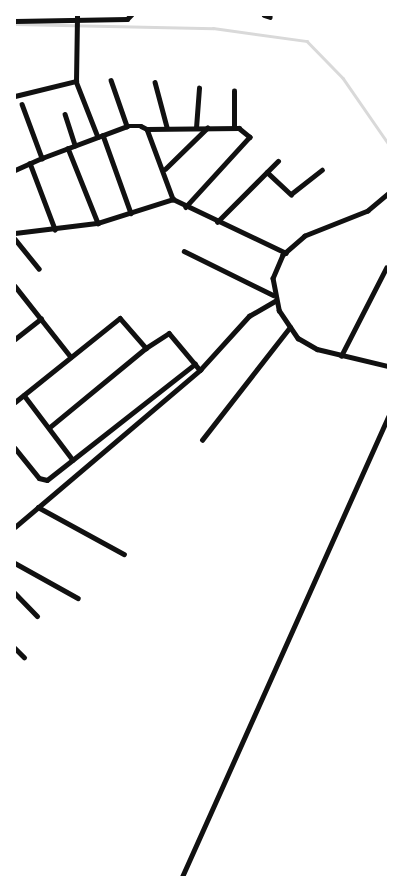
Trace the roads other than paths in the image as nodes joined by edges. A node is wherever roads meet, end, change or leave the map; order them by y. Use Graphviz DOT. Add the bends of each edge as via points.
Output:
graph roads {
  1 [pos="40,15"];
  2 [pos="131,15"];
  3 [pos="109,16"];
  4 [pos="77,18"];
  5 [pos="15,21"];
  6 [pos="40,21"];
  7 [pos="111,80"];
  8 [pos="76,81"];
  9 [pos="155,82"];
  10 [pos="199,88"];
  11 [pos="234,90"];
  12 [pos="15,96"];
  13 [pos="22,104"];
  14 [pos="65,114"];
  15 [pos="127,126"];
  16 [pos="167,127"];
  17 [pos="196,128"];
  18 [pos="207,128"];
  19 [pos="234,128"];
  20 [pos="147,129"];
  21 [pos="101,136"];
  22 [pos="75,145"];
  23 [pos="68,148"];
  24 [pos="42,158"];
  25 [pos="278,161"];
  26 [pos="30,163"];
  27 [pos="165,169"];
  28 [pos="15,170"];
  29 [pos="322,170"];
  30 [pos="267,172"];
  31 [pos="388,194"];
  32 [pos="174,199"];
  33 [pos="186,207"];
  34 [pos="131,213"];
  35 [pos="217,222"];
  36 [pos="98,223"];
  37 [pos="55,229"];
  38 [pos="15,233"];
  39 [pos="15,239"];
  40 [pos="184,251"];
  41 [pos="286,253"];
  42 [pos="386,268"];
  43 [pos="39,269"];
  44 [pos="15,286"];
  45 [pos="273,295"];
  46 [pos="276,301"];
  47 [pos="41,319"];
  48 [pos="290,327"];
  49 [pos="15,339"];
  50 [pos="146,348"];
  51 [pos="340,356"];
  52 [pos="70,357"];
  53 [pos="195,364"];
  54 [pos="388,366"];
  55 [pos="200,370"];
  56 [pos="24,395"];
  57 [pos="15,402"];
  58 [pos="388,418"];
  59 [pos="50,427"];
  60 [pos="202,440"];
  61 [pos="15,448"];
  62 [pos="73,460"];
  63 [pos="38,508"];
  64 [pos="15,527"];
  65 [pos="124,554"];
  66 [pos="15,563"];
  67 [pos="15,593"];
  68 [pos="78,598"];
  69 [pos="37,616"];
  70 [pos="15,648"];
  71 [pos="24,657"];
  72 [pos="182,877"];
  1 -- 6 [label="street"];
  2 -- 3 [label="street" via="127,19"];
  3 -- 4 [label="street"];
  4 -- 6 [label="street"];
  4 -- 8 [label="street"];
  5 -- 6 [label="street"];
  7 -- 15 [label="street"];
  8 -- 12 [label="street"];
  8 -- 21 [label="street"];
  9 -- 16 [label="street"];
  10 -- 17 [label="street"];
  11 -- 19 [label="street"];
  13 -- 24 [label="street"];
  14 -- 22 [label="street"];
  15 -- 20 [label="street"];
  15 -- 21 [label="street"];
  16 -- 17 [label="street"];
  16 -- 20 [label="street"];
  17 -- 18 [label="street"];
  18 -- 19 [label="street"];
  18 -- 27 [label="street"];
  19 -- 33 [label="street" via="246,130 250,141"];
  20 -- 27 [label="street"];
  21 -- 22 [label="street"];
  21 -- 34 [label="street"];
  22 -- 23 [label="street"];
  23 -- 24 [label="street"];
  23 -- 36 [label="street"];
  24 -- 26 [label="street"];
  25 -- 30 [label="street"];
  26 -- 28 [label="street"];
  26 -- 37 [label="street"];
  27 -- 32 [label="street"];
  29 -- 30 [label="street" via="292,194"];
  30 -- 35 [label="street"];
  31 -- 41 [label="street" via="368,211 305,236"];
  32 -- 33 [label="street"];
  32 -- 34 [label="street"];
  33 -- 35 [label="street"];
  34 -- 36 [label="street"];
  35 -- 41 [label="street"];
  36 -- 37 [label="street"];
  37 -- 38 [label="street"];
  39 -- 43 [label="street"];
  40 -- 45 [label="street"];
  41 -- 45 [label="street" via="273,278"];
  42 -- 51 [label="street"];
  44 -- 47 [label="street"];
  45 -- 46 [label="street"];
  46 -- 48 [label="street"];
  46 -- 55 [label="street" via="249,316"];
  47 -- 49 [label="street"];
  47 -- 52 [label="street"];
  48 -- 51 [label="street" via="298,338 317,349"];
  48 -- 60 [label="street"];
  50 -- 52 [label="street" via="120,318"];
  50 -- 53 [label="street" via="169,333"];
  50 -- 59 [label="street"];
  51 -- 54 [label="street"];
  52 -- 56 [label="street"];
  53 -- 55 [label="street"];
  53 -- 62 [label="street"];
  55 -- 63 [label="street" via="193,380"];
  56 -- 57 [label="street"];
  56 -- 59 [label="street"];
  58 -- 72 [label="street"];
  59 -- 62 [label="street"];
  61 -- 62 [label="street" via="41,480"];
  63 -- 64 [label="street"];
  63 -- 65 [label="street"];
  66 -- 68 [label="street"];
  67 -- 69 [label="street"];
  70 -- 71 [label="street"];
}
